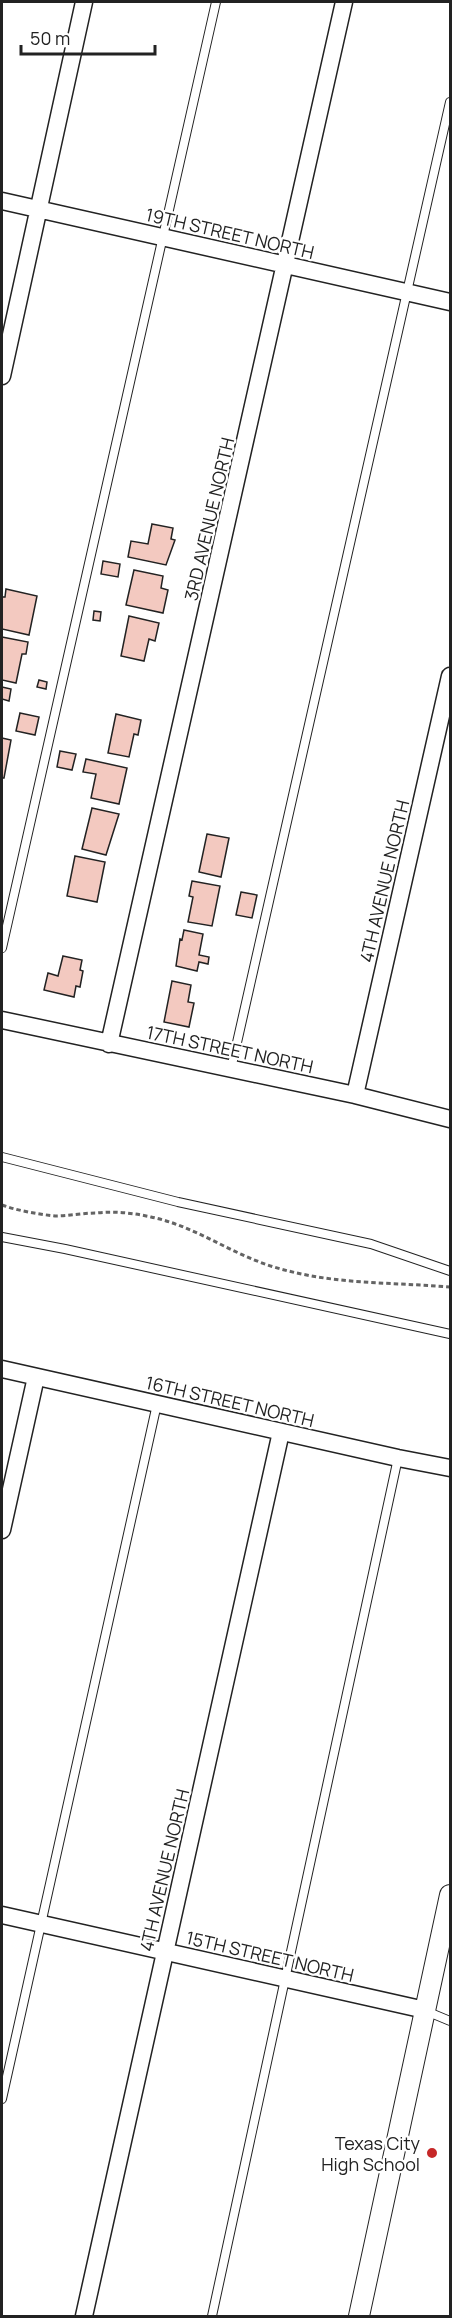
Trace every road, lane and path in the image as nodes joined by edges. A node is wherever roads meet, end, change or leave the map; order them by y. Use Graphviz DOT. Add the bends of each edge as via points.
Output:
graph roads {
  1 [pos="84,2"];
  2 [pos="216,2"];
  3 [pos="344,2"];
  4 [pos="450,102"];
  5 [pos="2,201"];
  6 [pos="39,210"];
  7 [pos="162,237"];
  8 [pos="286,265"];
  9 [pos="407,293"];
  10 [pos="450,302"];
  11 [pos="2,376"];
  12 [pos="450,676"];
  13 [pos="2,948"];
  14 [pos="2,1020"];
  15 [pos="109,1044"];
  16 [pos="231,1070"];
  17 [pos="355,1095"];
  18 [pos="450,1119"];
  19 [pos="2,1157"];
  20 [pos="2,1205"];
  21 [pos="2,1237"];
  22 [pos="450,1271"];
  23 [pos="450,1287"];
  24 [pos="450,1334"];
  25 [pos="2,1370"];
  26 [pos="36,1377"];
  27 [pos="157,1404"];
  28 [pos="281,1432"];
  29 [pos="398,1458"];
  30 [pos="450,1468"];
  31 [pos="2,1530"];
  32 [pos="450,1895"];
  33 [pos="2,1915"];
  34 [pos="42,1924"];
  35 [pos="166,1952"];
  36 [pos="286,1979"];
  37 [pos="425,2010"];
  38 [pos="450,2021"];
  39 [pos="2,2099"];
  40 [pos="84,2316"];
  41 [pos="212,2316"];
  42 [pos="358,2316"];
  1 -- 6 [label="street"];
  2 -- 7 [label="lane"];
  3 -- 8 [label="street, 3RD AVENUE NORTH"];
  4 -- 9 [label="lane"];
  5 -- 6 [label="street, 19TH STREET NORTH"];
  6 -- 7 [label="street, 19TH STREET NORTH"];
  6 -- 11 [label="street"];
  7 -- 8 [label="street, 19TH STREET NORTH"];
  7 -- 13 [label="lane"];
  8 -- 9 [label="street, 19TH STREET NORTH"];
  8 -- 15 [label="street, 3RD AVENUE NORTH"];
  9 -- 10 [label="street, 19TH STREET NORTH"];
  9 -- 16 [label="lane"];
  12 -- 17 [label="street, 4TH AVENUE NORTH"];
  14 -- 15 [label="street, 17TH STREET NORTH"];
  15 -- 16 [label="street, 17TH STREET NORTH"];
  16 -- 17 [label="street, 17TH STREET NORTH"];
  17 -- 18 [label="street, 17TH STREET NORTH"];
  19 -- 22 [label="lane" via="178,1202 371,1244"];
  20 -- 23 [label="path" via="57,1216 133,1213 195,1232 272,1267 312,1277"];
  21 -- 24 [label="lane"];
  25 -- 26 [label="street, 16TH STREET NORTH"];
  26 -- 27 [label="street, 16TH STREET NORTH"];
  26 -- 31 [label="street"];
  27 -- 28 [label="street, 16TH STREET NORTH"];
  27 -- 34 [label="lane"];
  28 -- 29 [label="street, 16TH STREET NORTH"];
  28 -- 35 [label="street, 4TH AVENUE NORTH"];
  29 -- 30 [label="street, 16TH STREET NORTH"];
  29 -- 36 [label="lane"];
  32 -- 37 [label="street"];
  33 -- 34 [label="street, 15TH STREET NORTH"];
  34 -- 35 [label="street, 15TH STREET NORTH"];
  34 -- 39 [label="lane"];
  35 -- 36 [label="street, 15TH STREET NORTH"];
  35 -- 40 [label="street, 4TH AVENUE NORTH"];
  36 -- 37 [label="street, 15TH STREET NORTH"];
  36 -- 41 [label="lane"];
  37 -- 38 [label="lane"];
  37 -- 42 [label="street"];
}
